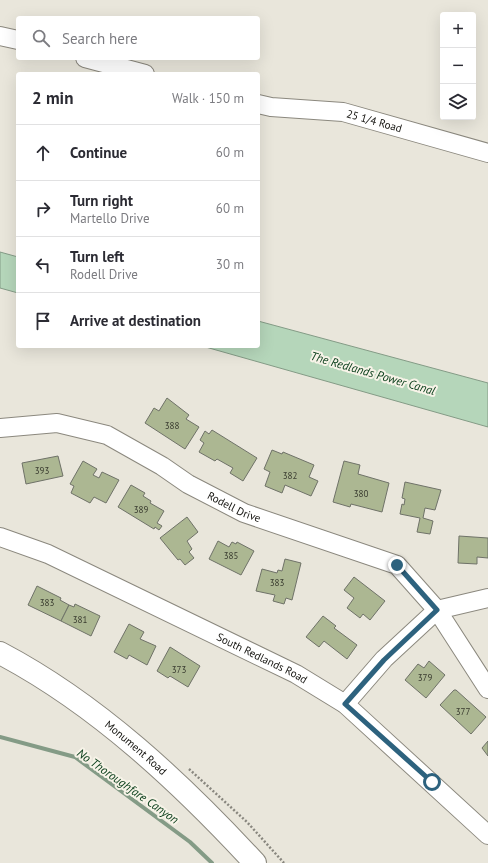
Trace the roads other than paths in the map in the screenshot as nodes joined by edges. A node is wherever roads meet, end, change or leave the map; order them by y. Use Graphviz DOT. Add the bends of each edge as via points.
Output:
graph roads {
  1 [pos="0,36"];
  2 [pos="16,40"];
  3 [pos="92,60"];
  4 [pos="138,72"];
  5 [pos="260,104"];
  6 [pos="488,153"];
  7 [pos="0,428"];
  8 [pos="0,537"];
  9 [pos="488,598"];
  10 [pos="437,610"];
  11 [pos="0,653"];
  12 [pos="488,689"];
  13 [pos="345,704"];
  14 [pos="488,835"];
  15 [pos="255,863"];
  1 -- 2 [label="street"];
  3 -- 4 [label="street"];
  5 -- 6 [label="street, 25 1/4 Road" via="343,112"];
  7 -- 10 [label="street, Rodell Drive" via="57,423 107,435 244,514 397,565"];
  8 -- 13 [label="street, South Redlands Road" via="55,557 296,674"];
  9 -- 10 [label="street"];
  10 -- 12 [label="street, Rodell Drive"];
  10 -- 13 [label="street" via="384,660"];
  11 -- 15 [label="main road, Monument Road" via="66,694 117,732 165,773"];
  13 -- 14 [label="street, South Redlands Road"];
}
